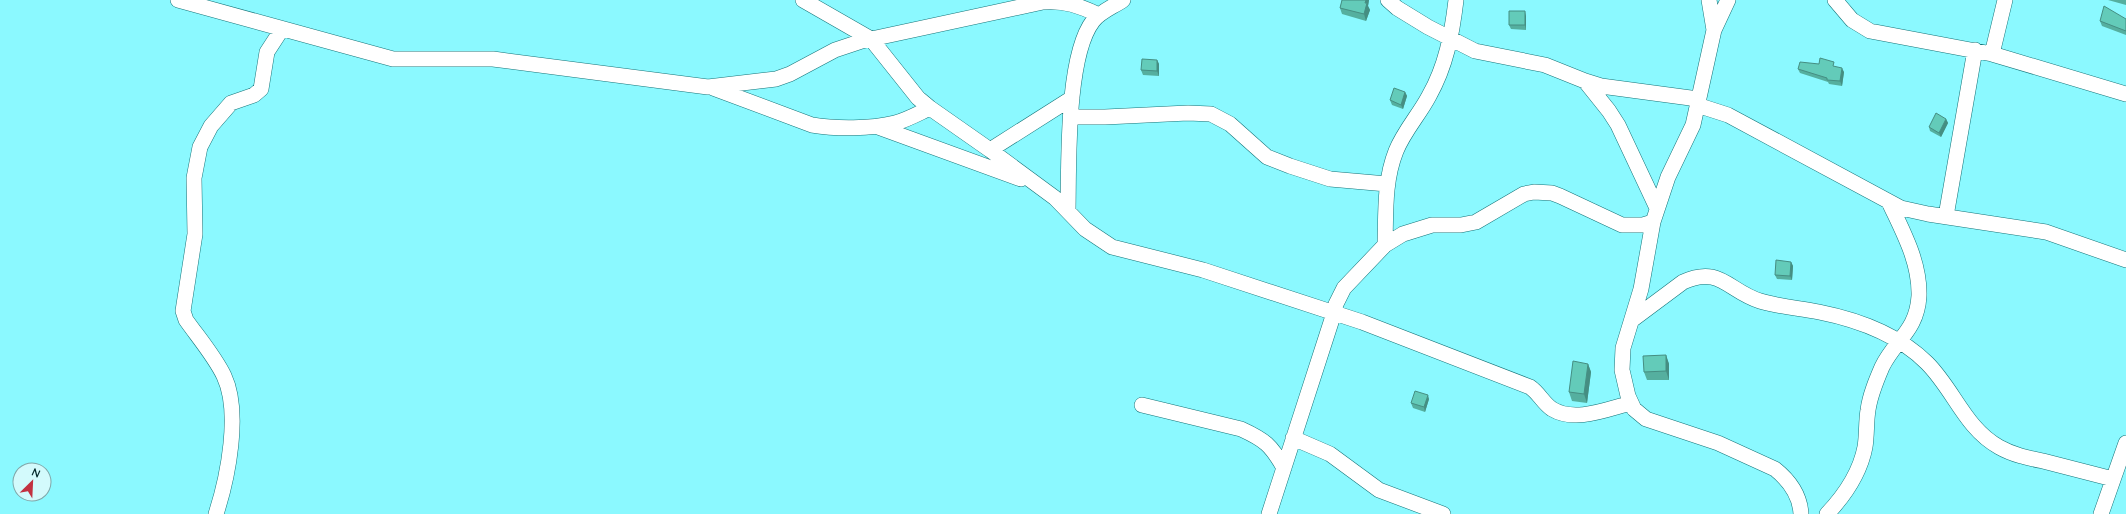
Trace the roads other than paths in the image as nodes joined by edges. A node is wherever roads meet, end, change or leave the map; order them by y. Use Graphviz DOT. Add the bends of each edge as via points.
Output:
graph roads {
  1 [pos="178,0"];
  2 [pos="803,0"];
  3 [pos="1123,0"];
  4 [pos="1388,0"];
  5 [pos="1456,0"];
  6 [pos="1709,0"];
  7 [pos="1728,0"];
  8 [pos="1835,0"];
  9 [pos="2005,0"];
  10 [pos="1099,15"];
  11 [pos="282,29"];
  12 [pos="1714,30"];
  13 [pos="870,39"];
  14 [pos="1451,40"];
  15 [pos="1975,50"];
  16 [pos="1992,54"];
  17 [pos="1585,81"];
  18 [pos="708,87"];
  19 [pos="2126,94"];
  20 [pos="1072,98"];
  21 [pos="1698,102"];
  22 [pos="930,108"];
  23 [pos="1071,116"];
  24 [pos="875,126"];
  25 [pos="990,150"];
  26 [pos="1036,184"];
  27 [pos="1387,184"];
  28 [pos="1888,202"];
  29 [pos="1068,210"];
  30 [pos="1655,215"];
  31 [pos="1946,216"];
  32 [pos="1385,245"];
  33 [pos="2126,260"];
  34 [pos="1334,313"];
  35 [pos="1632,320"];
  36 [pos="1900,342"];
  37 [pos="1631,403"];
  38 [pos="1142,406"];
  39 [pos="1293,438"];
  40 [pos="2126,443"];
  41 [pos="1284,468"];
  42 [pos="2113,479"];
  43 [pos="216,514"];
  44 [pos="1268,514"];
  45 [pos="1442,514"];
  46 [pos="1801,514"];
  47 [pos="1826,514"];
  48 [pos="2101,514"];
  1 -- 11 [label="street"];
  2 -- 13 [label="street"];
  3 -- 10 [label="street"];
  4 -- 14 [label="street"];
  5 -- 14 [label="street"];
  6 -- 12 [label="street"];
  7 -- 12 [label="street"];
  8 -- 15 [label="street" via="1852,20 1864,28"];
  9 -- 16 [label="street"];
  10 -- 13 [label="street" via="1074,4 1053,1"];
  10 -- 20 [label="street" via="1086,33"];
  11 -- 18 [label="street" via="393,59 492,59"];
  11 -- 43 [label="street" via="268,52 261,89 254,95 231,103 219,115 205,136 195,168 195,234 183,311 186,320 224,376 232,428 232,444"];
  12 -- 21 [label="street"];
  13 -- 18 [label="street" via="835,50 776,79"];
  13 -- 22 [label="street" via="918,98"];
  14 -- 17 [label="street" via="1486,55 1511,57 1545,65"];
  14 -- 27 [label="street" via="1430,96 1396,151"];
  15 -- 16 [label="street"];
  15 -- 31 [label="street"];
  16 -- 19 [label="street"];
  17 -- 21 [label="street"];
  17 -- 30 [label="street" via="1618,125"];
  18 -- 24 [label="street" via="812,125"];
  20 -- 23 [label="street"];
  20 -- 25 [label="street"];
  21 -- 28 [label="street" via="1728,115"];
  21 -- 30 [label="street" via="1690,135 1668,177"];
  22 -- 24 [label="street" via="896,123"];
  22 -- 25 [label="street"];
  23 -- 27 [label="street" via="1121,117 1188,112 1211,114 1230,124 1267,157 1330,179"];
  23 -- 29 [label="street"];
  24 -- 26 [label="street"];
  25 -- 26 [label="street"];
  26 -- 29 [label="street"];
  27 -- 32 [label="street"];
  28 -- 31 [label="street" via="1915,212"];
  28 -- 36 [label="street" via="1913,256 1919,284 1914,321"];
  29 -- 34 [label="street" via="1093,236 1121,251 1172,261"];
  30 -- 32 [label="street" via="1643,225 1622,225 1552,193 1534,192 1524,194 1476,222 1432,225 1403,234"];
  30 -- 35 [label="street"];
  31 -- 33 [label="street" via="2046,232"];
  32 -- 34 [label="street" via="1339,295"];
  34 -- 37 [label="street" via="1530,387 1551,408 1564,414 1584,415"];
  34 -- 39 [label="street"];
  35 -- 36 [label="street" via="1683,282 1696,277 1710,276 1719,278 1736,291 1756,300 1784,308 1843,317"];
  35 -- 37 [label="street" via="1622,357 1624,384"];
  36 -- 42 [label="street" via="1915,352 1938,375 1970,423 1989,441 2013,454"];
  36 -- 47 [label="street" via="1883,365 1875,384 1868,410 1865,447 1855,476 1841,500"];
  37 -- 46 [label="street" via="1646,419 1718,443 1775,470 1786,478 1794,489"];
  38 -- 41 [label="street" via="1241,429 1272,448"];
  39 -- 41 [label="street"];
  39 -- 45 [label="street" via="1330,454 1379,490"];
  40 -- 42 [label="street"];
  41 -- 44 [label="street"];
  42 -- 48 [label="street"];
}
